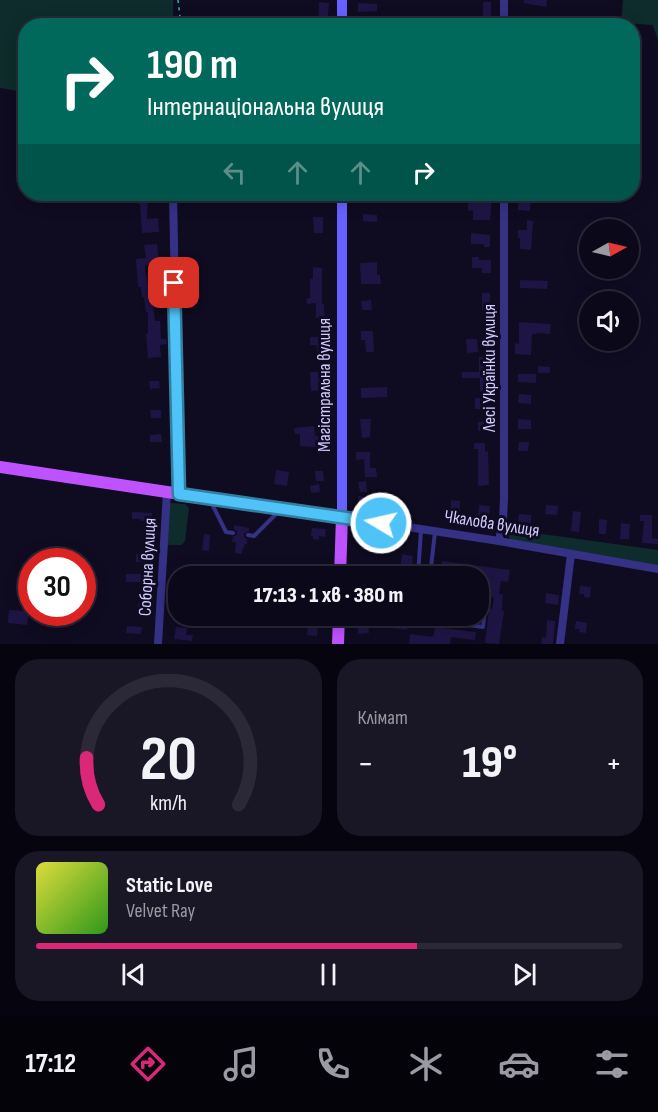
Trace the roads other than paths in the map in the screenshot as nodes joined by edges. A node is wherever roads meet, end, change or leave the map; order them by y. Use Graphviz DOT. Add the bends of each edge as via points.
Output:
graph roads {
  1 [pos="342,0"];
  2 [pos="504,0"];
  3 [pos="342,18"];
  4 [pos="504,18"];
  5 [pos="173,201"];
  6 [pos="342,201"];
  7 [pos="504,201"];
  8 [pos="0,467"];
  9 [pos="173,493"];
  10 [pos="209,498"];
  11 [pos="281,508"];
  12 [pos="342,517"];
  13 [pos="421,529"];
  14 [pos="435,531"];
  15 [pos="233,533"];
  16 [pos="248,535"];
  17 [pos="499,541"];
  18 [pos="571,554"];
  19 [pos="340,566"];
  20 [pos="419,566"];
  21 [pos="431,566"];
  22 [pos="658,569"];
  23 [pos="339,626"];
  24 [pos="158,644"];
  25 [pos="338,644"];
  26 [pos="560,644"];
  1 -- 3 [label="main road"];
  2 -- 4 [label="street"];
  5 -- 9 [label="street, Соборна вулиця"];
  6 -- 12 [label="main road, Магістральна вулиця"];
  7 -- 17 [label="street, Лесі Українки вулиця" via="504,499"];
  8 -- 9 [label="main road, Чкалова вулиця"];
  9 -- 10 [label="main road, Чкалова вулиця"];
  9 -- 24 [label="street, Соборна вулиця"];
  10 -- 11 [label="main road, Чкалова вулиця"];
  10 -- 15 [label="lane" via="226,532"];
  11 -- 12 [label="main road, Чкалова вулиця"];
  11 -- 16 [label="lane" via="254,536"];
  12 -- 13 [label="street, Чкалова вулиця"];
  12 -- 19 [label="main road, Магістральна вулиця"];
  13 -- 14 [label="street, Чкалова вулиця"];
  13 -- 20 [label="lane"];
  14 -- 17 [label="street, Чкалова вулиця"];
  14 -- 21 [label="lane"];
  17 -- 18 [label="street, Чкалова вулиця"];
  18 -- 22 [label="street, Чкалова вулиця"];
  18 -- 26 [label="street"];
  23 -- 25 [label="main road"];
}
